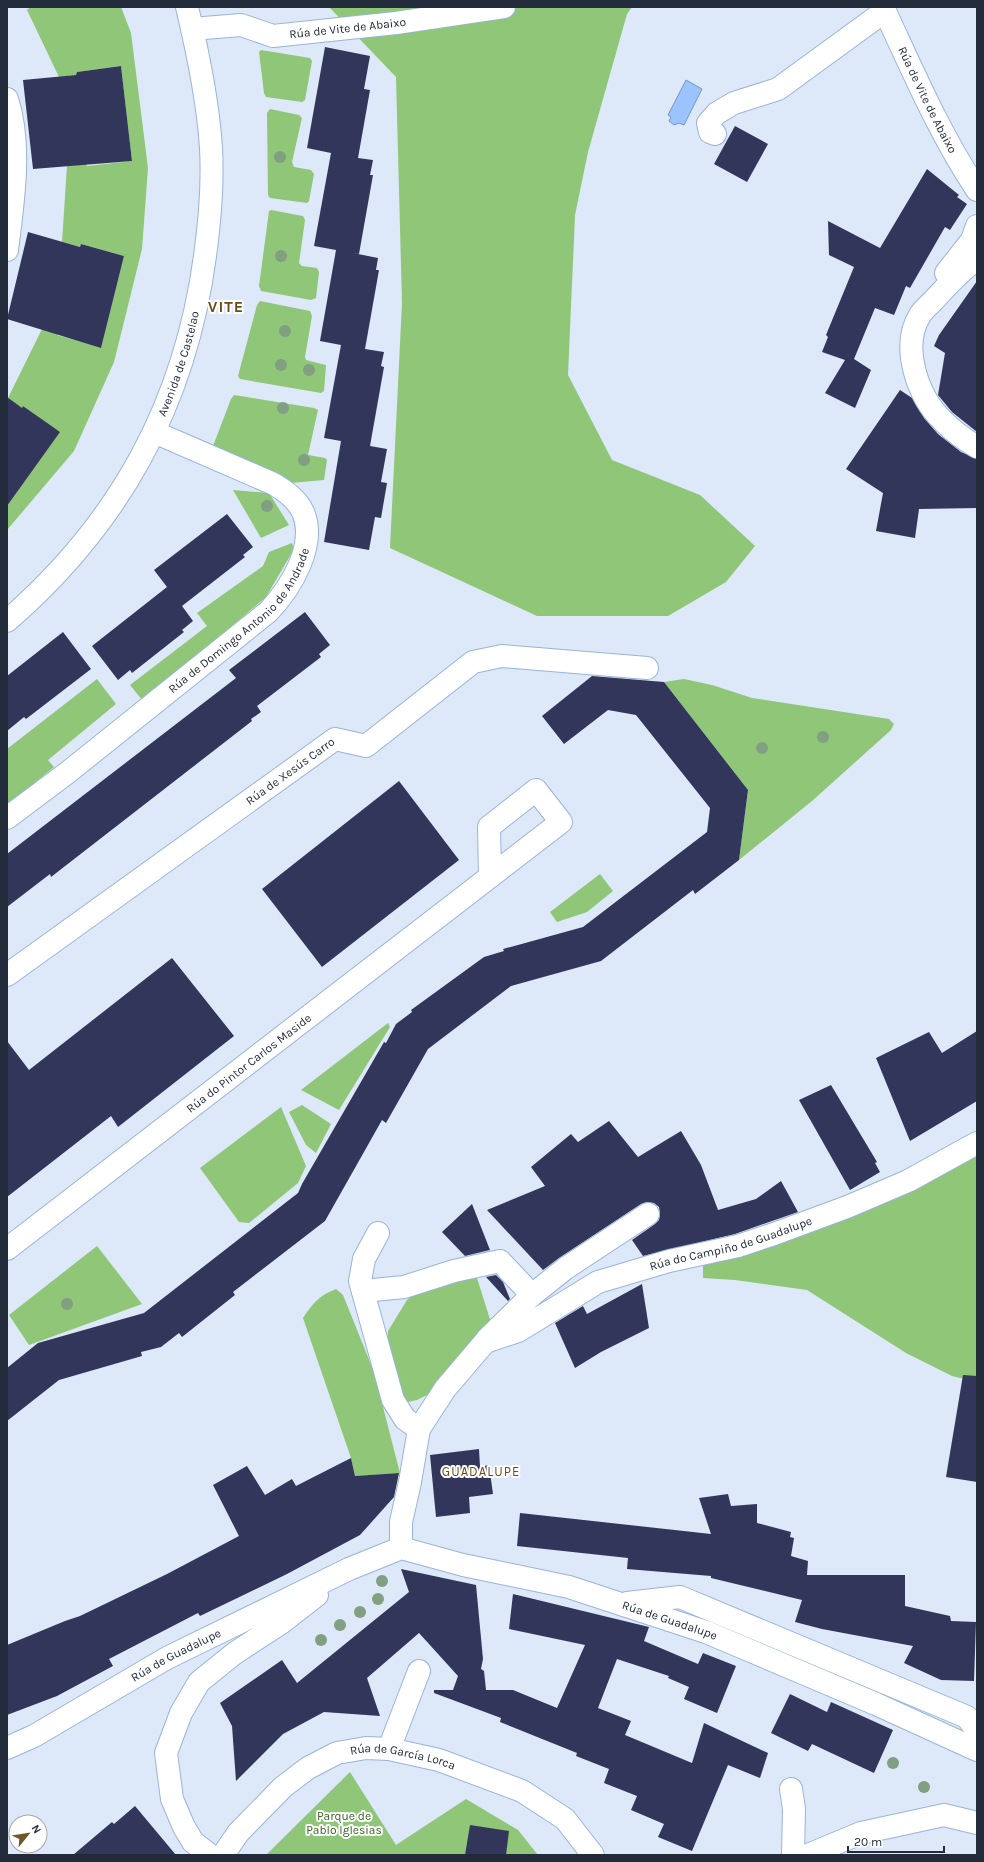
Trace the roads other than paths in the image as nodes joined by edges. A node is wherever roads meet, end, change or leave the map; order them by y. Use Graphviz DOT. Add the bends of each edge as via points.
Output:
graph roads {
  1 [pos="187,7"];
  2 [pos="504,7"];
  3 [pos="884,9"];
  4 [pos="192,29"];
  5 [pos="7,99"];
  6 [pos="715,134"];
  7 [pos="977,190"];
  8 [pos="977,226"];
  9 [pos="7,250"];
  10 [pos="977,259"];
  11 [pos="945,288"];
  12 [pos="154,432"];
  13 [pos="977,447"];
  14 [pos="7,621"];
  15 [pos="647,668"];
  16 [pos="7,818"];
  17 [pos="490,877"];
  18 [pos="7,975"];
  19 [pos="977,1143"];
  20 [pos="648,1214"];
  21 [pos="378,1233"];
  22 [pos="7,1249"];
  23 [pos="362,1291"];
  24 [pos="532,1295"];
  25 [pos="485,1342"];
  26 [pos="418,1429"];
  27 [pos="401,1548"];
  28 [pos="349,1569"];
  29 [pos="621,1604"];
  30 [pos="419,1671"];
  31 [pos="977,1731"];
  32 [pos="7,1748"];
  33 [pos="389,1749"];
  34 [pos="977,1750"];
  35 [pos="791,1789"];
  36 [pos="977,1823"];
  37 [pos="210,1855"];
  38 [pos="223,1855"];
  39 [pos="593,1855"];
  40 [pos="793,1855"];
  41 [pos="808,1855"];
  1 -- 4 [label="street, Avenida de Castelao"];
  2 -- 4 [label="street, Rúa de Vite de Abaixo" via="396,23 273,36 241,25"];
  3 -- 6 [label="street" via="778,89 734,103 717,113 708,123 710,132"];
  3 -- 7 [label="street, Rúa de Vite de Abaixo" via="958,162"];
  4 -- 12 [label="street, Avenida de Castelao" via="204,89 211,146 210,221 196,311 188,343 168,403"];
  5 -- 9 [label="street" via="14,142 13,196"];
  8 -- 11 [label="street" via="972,240 941,279"];
  10 -- 11 [label="street"];
  11 -- 13 [label="street" via="920,315 913,338 913,369 921,389 942,420"];
  12 -- 14 [label="street, Avenida de Castelao" via="98,525 71,558"];
  12 -- 16 [label="street, Rúa de Domingo Antonio de Andrade" via="274,484 291,496 302,511 307,528 301,560 284,592 268,612"];
  15 -- 18 [label="street, Rúa de Xesús Carro" via="502,656 473,662 366,746 335,739"];
  17 -- 22 [label="street, Rúa do Pintor Carlos Maside"];
  19 -- 25 [label="street, Rúa do Campiño de Guadalupe" via="908,1181 774,1234 738,1246 669,1261 598,1282 518,1331"];
  20 -- 24 [label="street" via="566,1268"];
  21 -- 23 [label="street" via="364,1259 360,1281"];
  23 -- 24 [label="street" via="404,1288 454,1271 500,1261"];
  23 -- 26 [label="street" via="393,1400 405,1419"];
  24 -- 25 [label="street"];
  25 -- 26 [label="street" via="445,1389"];
  26 -- 27 [label="street" via="401,1522"];
  27 -- 28 [label="street, Rúa de Guadalupe"];
  27 -- 29 [label="street, Rúa de Guadalupe" via="463,1566 569,1587"];
  28 -- 32 [label="street, Rúa de Guadalupe" via="167,1658 34,1736"];
  28 -- 37 [label="street, Rúa de Guadalupe" via="281,1623 235,1653 199,1682 181,1713 166,1753 172,1799 193,1842"];
  29 -- 31 [label="street" via="680,1597 967,1718"];
  29 -- 34 [label="street, Rúa de Guadalupe" via="706,1632"];
  30 -- 33 [label="street"];
  33 -- 38 [label="street, Rúa de García Lorca" via="366,1748 337,1753 308,1768 283,1787 238,1833"];
  33 -- 39 [label="street, Rúa de García Lorca" via="440,1760 522,1791 565,1819"];
  35 -- 40 [label="street" via="794,1809"];
  36 -- 41 [label="street" via="944,1815 861,1833"];
}
